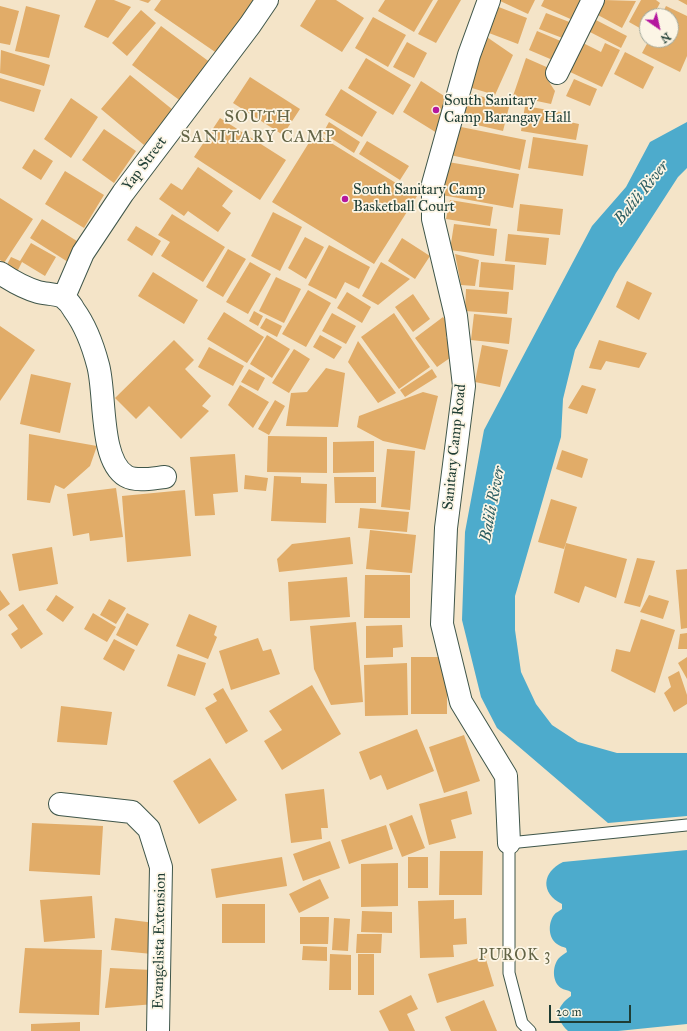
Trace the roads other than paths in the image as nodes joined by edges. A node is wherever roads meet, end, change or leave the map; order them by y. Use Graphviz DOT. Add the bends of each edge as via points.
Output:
graph roads {
  1 [pos="267,0"];
  2 [pos="489,0"];
  3 [pos="593,0"];
  4 [pos="557,73"];
  5 [pos="0,273"];
  6 [pos="64,297"];
  7 [pos="165,477"];
  8 [pos="60,804"];
  9 [pos="687,825"];
  10 [pos="509,843"];
  11 [pos="158,1031"];
  12 [pos="530,1031"];
  1 -- 6 [label="street, Yap Street" via="123,193 83,253"];
  2 -- 10 [label="street, Sanitary Camp Road" via="469,55 432,184 433,220 456,316 464,386 446,528 442,624 461,702 506,776"];
  3 -- 4 [label="street"];
  5 -- 6 [label="street" via="32,290"];
  6 -- 7 [label="street" via="83,326 99,366 106,431 117,470 128,478"];
  8 -- 11 [label="street, Evangelista Extension" via="132,812 149,829 161,867"];
  9 -- 10 [label="lane"];
  10 -- 12 [label="lane" via="509,973 522,1023"];
}
